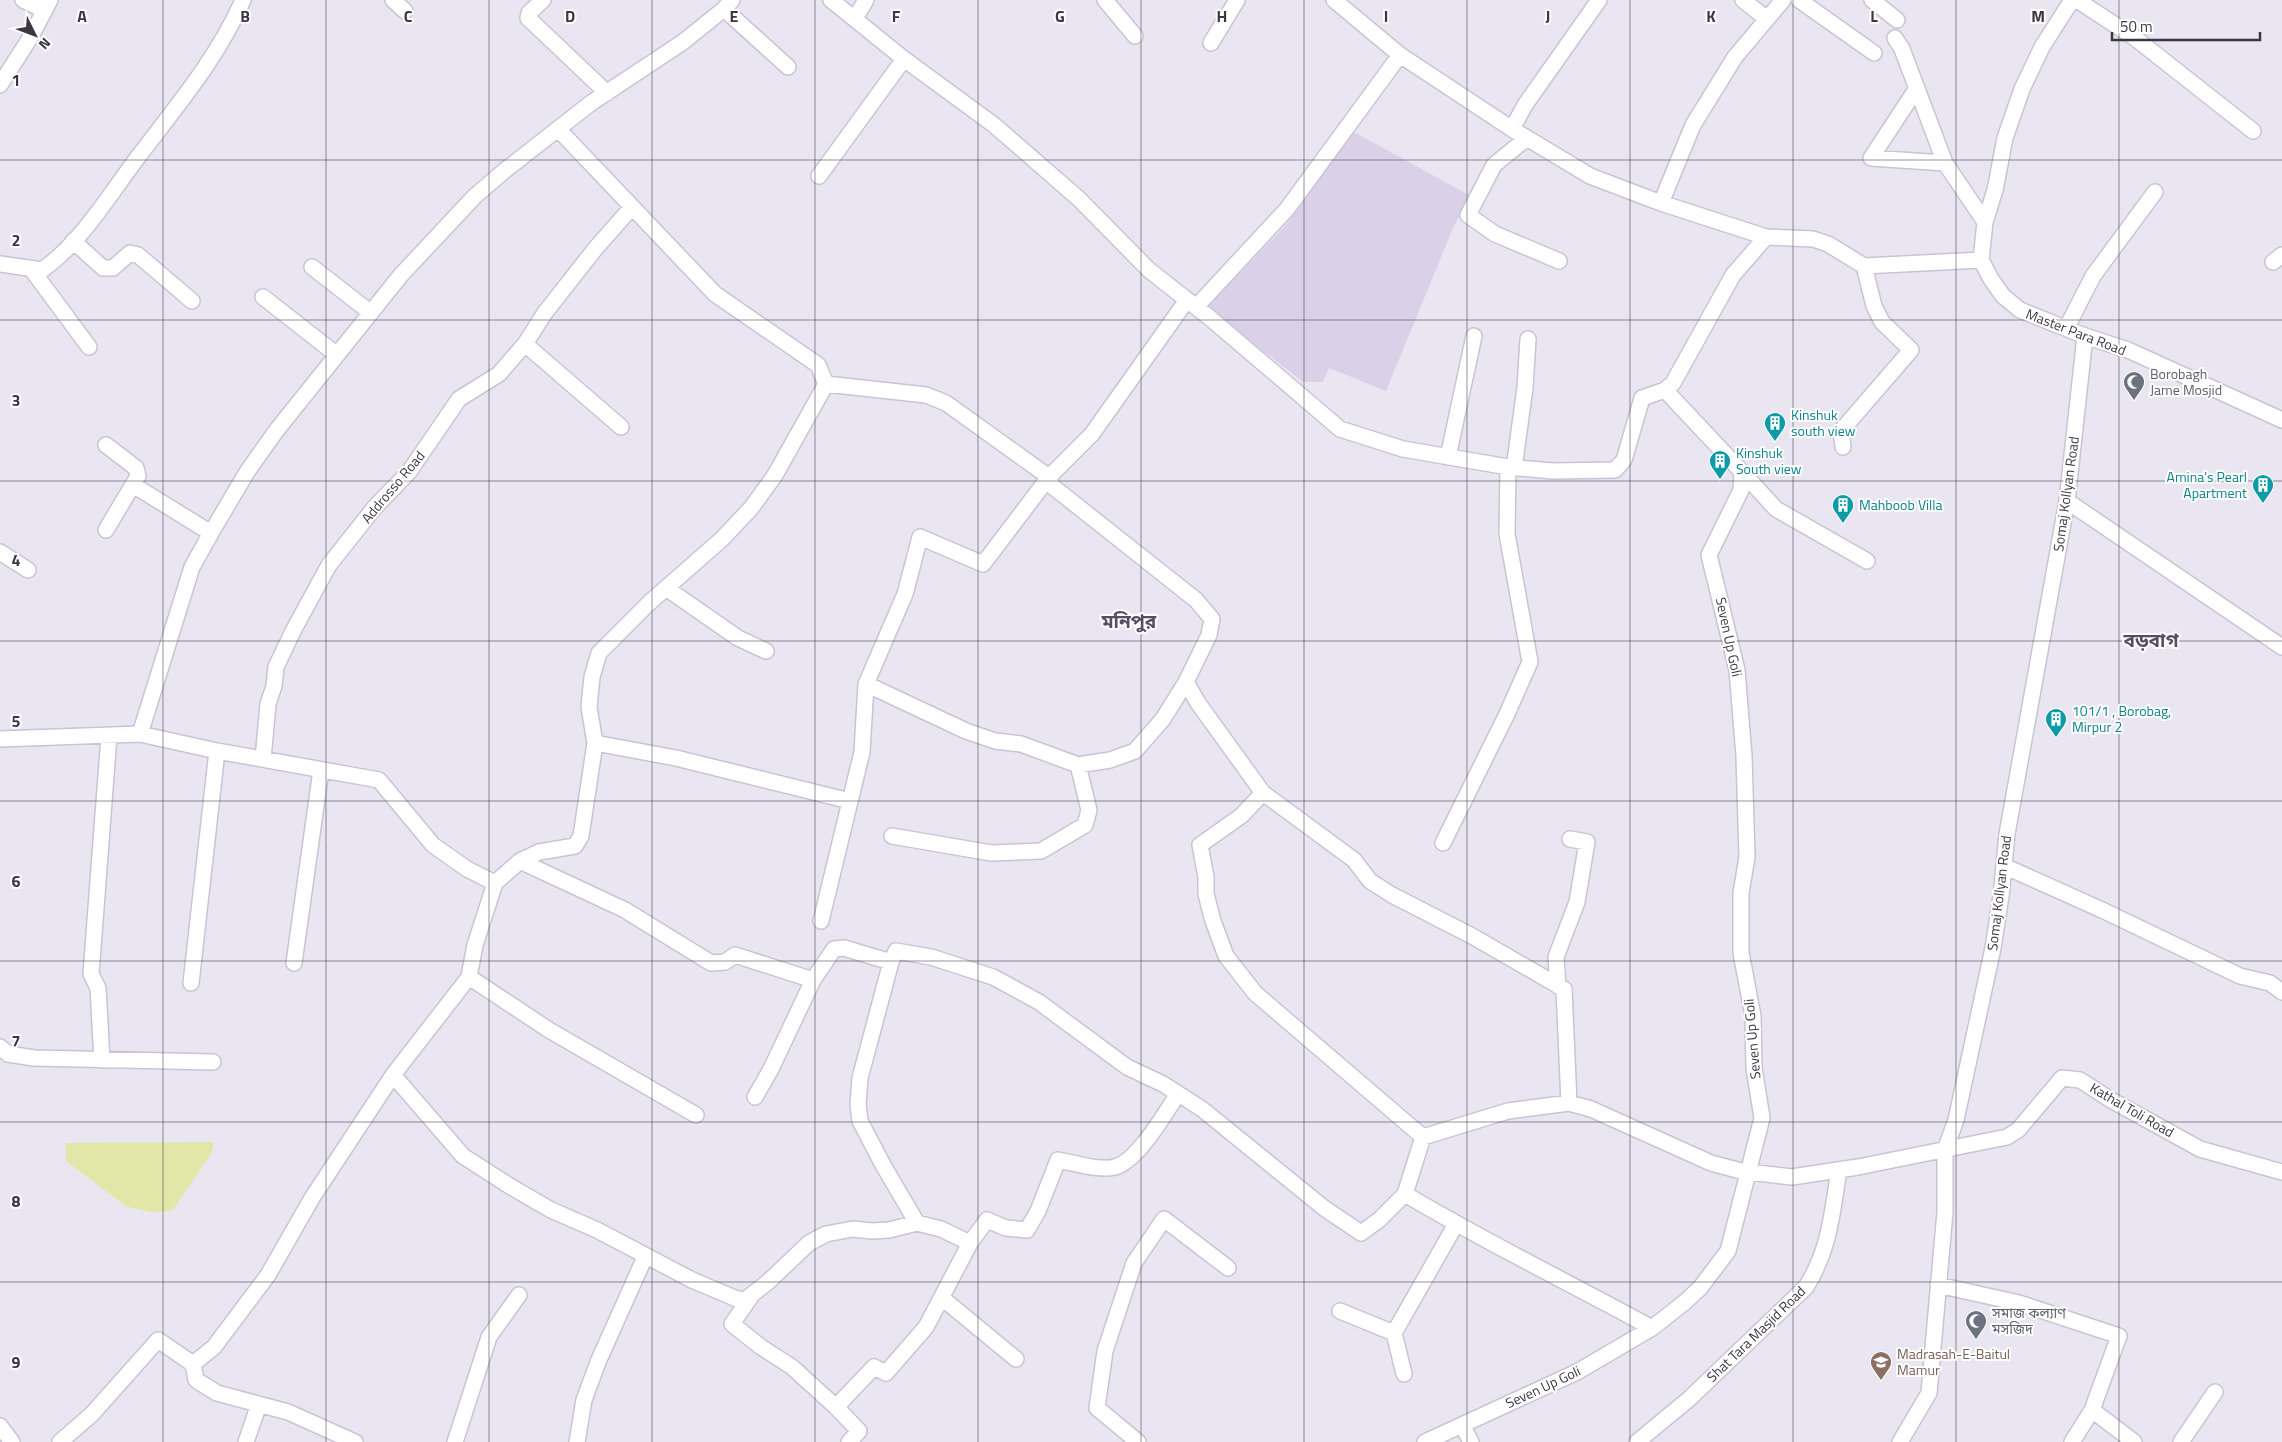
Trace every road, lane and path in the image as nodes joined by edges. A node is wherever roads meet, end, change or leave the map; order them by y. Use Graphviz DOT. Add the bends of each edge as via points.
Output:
graph roads {
  1 [pos="23,0"];
  2 [pos="243,0"];
  3 [pos="393,0"];
  4 [pos="543,0"];
  5 [pos="831,0"];
  6 [pos="866,0"];
  7 [pos="1105,0"];
  8 [pos="1237,0"];
  9 [pos="1334,0"];
  10 [pos="1599,0"];
  11 [pos="1743,0"];
  12 [pos="1783,0"];
  13 [pos="1798,0"];
  14 [pos="1872,0"];
  15 [pos="2072,0"];
  16 [pos="2077,0"];
  17 [pos="47,5"];
  18 [pos="728,5"];
  19 [pos="405,11"];
  20 [pos="855,18"];
  21 [pos="1767,19"];
  22 [pos="1897,20"];
  23 [pos="1135,36"];
  24 [pos="1895,38"];
  25 [pos="1211,43"];
  26 [pos="1874,53"];
  27 [pos="1400,55"];
  28 [pos="904,59"];
  29 [pos="788,68"];
  30 [pos="0,85"];
  31 [pos="1917,88"];
  32 [pos="607,93"];
  33 [pos="558,129"];
  34 [pos="1512,129"];
  35 [pos="2253,131"];
  36 [pos="1527,138"];
  37 [pos="1945,163"];
  38 [pos="820,176"];
  39 [pos="2154,192"];
  40 [pos="1661,203"];
  41 [pos="632,207"];
  42 [pos="1985,222"];
  43 [pos="1766,236"];
  44 [pos="73,241"];
  45 [pos="1981,260"];
  46 [pos="1559,261"];
  47 [pos="0,264"];
  48 [pos="1864,266"];
  49 [pos="312,267"];
  50 [pos="32,270"];
  51 [pos="263,297"];
  52 [pos="192,301"];
  53 [pos="1192,304"];
  54 [pos="371,313"];
  55 [pos="2066,327"];
  56 [pos="1474,336"];
  57 [pos="2085,336"];
  58 [pos="1528,339"];
  59 [pos="526,344"];
  60 [pos="89,346"];
  61 [pos="338,355"];
  62 [pos="826,384"];
  63 [pos="1665,390"];
  64 [pos="2282,420"];
  65 [pos="621,427"];
  66 [pos="106,445"];
  67 [pos="1843,447"];
  68 [pos="1448,457"];
  69 [pos="1511,468"];
  70 [pos="1742,472"];
  71 [pos="1049,477"];
  72 [pos="134,485"];
  73 [pos="2067,502"];
  74 [pos="106,530"];
  75 [pos="211,533"];
  76 [pos="0,552"];
  77 [pos="1867,561"];
  78 [pos="28,570"];
  79 [pos="666,588"];
  80 [pos="2282,647"];
  81 [pos="766,651"];
  82 [pos="1186,682"];
  83 [pos="866,684"];
  84 [pos="140,734"];
  85 [pos="109,736"];
  86 [pos="0,739"];
  87 [pos="595,743"];
  88 [pos="217,751"];
  89 [pos="263,760"];
  90 [pos="1078,765"];
  91 [pos="321,770"];
  92 [pos="1263,792"];
  93 [pos="850,800"];
  94 [pos="892,836"];
  95 [pos="1570,839"];
  96 [pos="1443,843"];
  97 [pos="520,861"];
  98 [pos="2004,866"];
  99 [pos="495,882"];
  100 [pos="821,921"];
  101 [pos="891,962"];
  102 [pos="294,963"];
  103 [pos="469,977"];
  104 [pos="813,980"];
  105 [pos="191,983"];
  106 [pos="1558,986"];
  107 [pos="2282,992"];
  108 [pos="0,1047"];
  109 [pos="102,1060"];
  110 [pos="213,1062"];
  111 [pos="394,1075"];
  112 [pos="1178,1094"];
  113 [pos="755,1096"];
  114 [pos="1569,1103"];
  115 [pos="696,1115"];
  116 [pos="1423,1137"];
  117 [pos="1945,1150"];
  118 [pos="1839,1170"];
  119 [pos="2282,1172"];
  120 [pos="1749,1173"];
  121 [pos="1405,1194"];
  122 [pos="917,1223"];
  123 [pos="1456,1224"];
  124 [pos="970,1243"];
  125 [pos="645,1257"];
  126 [pos="1228,1268"];
  127 [pos="1938,1285"];
  128 [pos="519,1295"];
  129 [pos="752,1295"];
  130 [pos="942,1298"];
  131 [pos="1340,1312"];
  132 [pos="1652,1328"];
  133 [pos="1394,1333"];
  134 [pos="1016,1359"];
  135 [pos="193,1364"];
  136 [pos="1404,1374"];
  137 [pos="2215,1392"];
  138 [pos="259,1404"];
  139 [pos="836,1407"];
  140 [pos="2092,1410"];
  141 [pos="1462,1425"];
  142 [pos="0,1426"];
  143 [pos="12,1442"];
  144 [pos="60,1442"];
  145 [pos="246,1442"];
  146 [pos="355,1442"];
  147 [pos="455,1442"];
  148 [pos="577,1442"];
  149 [pos="850,1442"];
  150 [pos="1138,1442"];
  151 [pos="1426,1442"];
  152 [pos="1471,1442"];
  153 [pos="1637,1442"];
  154 [pos="1900,1442"];
  155 [pos="2072,1442"];
  156 [pos="2134,1442"];
  157 [pos="2181,1442"];
  1 -- 17 [label="street"];
  2 -- 44 [label="street" via="215,53"];
  3 -- 19 [label="street"];
  4 -- 32 [label="street" via="528,18"];
  5 -- 20 [label="street"];
  6 -- 20 [label="street"];
  7 -- 23 [label="street"];
  8 -- 25 [label="street"];
  9 -- 27 [label="street"];
  10 -- 34 [label="street" via="1525,105"];
  11 -- 21 [label="street"];
  12 -- 21 [label="street"];
  13 -- 26 [label="street"];
  14 -- 22 [label="street"];
  15 -- 42 [label="street" via="2042,47 2022,89 2005,138"];
  16 -- 35 [label="street" via="2135,38"];
  17 -- 30 [label="street"];
  18 -- 29 [label="street"];
  18 -- 32 [label="street" via="683,42"];
  20 -- 28 [label="street"];
  21 -- 40 [label="street" via="1735,57 1693,126"];
  24 -- 31 [label="street"];
  27 -- 34 [label="street"];
  27 -- 53 [label="street" via="1287,209"];
  28 -- 38 [label="street"];
  28 -- 53 [label="street" via="994,126 1079,199 1149,270"];
  31 -- 37 [label="street"];
  31 -- 37 [label="street" via="1871,158"];
  32 -- 33 [label="street"];
  33 -- 41 [label="street"];
  33 -- 54 [label="street" via="475,196"];
  34 -- 36 [label="street"];
  36 -- 40 [label="street" via="1590,176"];
  36 -- 46 [label="street" via="1494,165 1468,215 1495,234"];
  37 -- 42 [label="street"];
  39 -- 55 [label="street" via="2092,276"];
  40 -- 43 [label="street"];
  41 -- 59 [label="street, Addrosso Road" via="544,314"];
  41 -- 62 [label="street" via="714,294 818,365"];
  42 -- 45 [label="street"];
  43 -- 48 [label="street" via="1813,239 1828,244"];
  43 -- 63 [label="street" via="1733,275 1673,383"];
  44 -- 50 [label="street" via="55,261 42,270"];
  44 -- 52 [label="street" via="103,268 113,268 130,253 138,255"];
  45 -- 48 [label="street"];
  45 -- 55 [label="street, Master Para Road" via="2011,304"];
  47 -- 50 [label="street"];
  48 -- 67 [label="street" via="1874,306 1882,322 1911,350 1841,431"];
  49 -- 54 [label="street"];
  50 -- 60 [label="street"];
  51 -- 61 [label="street"];
  53 -- 68 [label="street" via="1340,429 1403,449"];
  53 -- 71 [label="street" via="1092,434"];
  54 -- 61 [label="street"];
  55 -- 57 [label="street, Master Para Road"];
  56 -- 68 [label="street"];
  57 -- 64 [label="street, Master Para Road" via="2128,350"];
  57 -- 73 [label="street, Somaj Kollyan Road"];
  58 -- 69 [label="street" via="1525,388"];
  59 -- 65 [label="street"];
  59 -- 89 [label="street, Addrosso Road" via="499,374 460,399 409,472 375,507 329,565 276,667 268,704"];
  61 -- 75 [label="street" via="276,431"];
  62 -- 71 [label="street" via="926,395 946,403"];
  62 -- 79 [label="street" via="775,475 752,508"];
  63 -- 69 [label="street" via="1642,398 1624,460 1616,470"];
  63 -- 70 [label="street"];
  66 -- 72 [label="street" via="136,468 138,476"];
  68 -- 69 [label="street"];
  69 -- 96 [label="street" via="1507,534 1530,662"];
  70 -- 77 [label="street" via="1776,509"];
  70 -- 120 [label="street, Seven Up Goli" via="1741,490 1709,555 1737,670 1743,747 1746,857 1741,893 1741,953 1753,1016 1754,1068 1762,1118"];
  71 -- 82 [label="street" via="1052,486 1196,600 1212,619 1210,634"];
  71 -- 83 [label="street" via="983,564 920,537 905,594"];
  72 -- 74 [label="street"];
  72 -- 75 [label="street"];
  73 -- 80 [label="street"];
  73 -- 98 [label="street, Somaj Kollyan Road" via="2008,824"];
  75 -- 84 [label="street" via="192,567"];
  76 -- 78 [label="street"];
  79 -- 81 [label="street" via="738,638"];
  79 -- 87 [label="street" via="599,653 592,677 589,708"];
  82 -- 90 [label="street" via="1163,718 1135,751 1110,760"];
  82 -- 92 [label="street"];
  83 -- 90 [label="street" via="966,731 995,741 1021,744"];
  83 -- 93 [label="street" via="862,752"];
  84 -- 85 [label="street"];
  84 -- 88 [label="street"];
  85 -- 86 [label="street"];
  85 -- 109 [label="street" via="91,974 98,988"];
  87 -- 93 [label="street" via="676,758"];
  87 -- 97 [label="street" via="581,836 575,846 539,852"];
  88 -- 89 [label="street"];
  88 -- 105 [label="street"];
  89 -- 91 [label="street"];
  90 -- 94 [label="street" via="1090,810 1085,825 1041,851 990,853"];
  91 -- 99 [label="street" via="379,780 433,845 468,869"];
  91 -- 102 [label="street"];
  92 -- 106 [label="street" via="1354,860 1377,886"];
  92 -- 116 [label="street" via="1241,816 1200,845 1206,894 1226,956 1270,1006"];
  93 -- 100 [label="street"];
  95 -- 106 [label="street" via="1587,842 1578,902 1556,957"];
  97 -- 99 [label="street"];
  97 -- 104 [label="street" via="625,910 712,963 725,962 735,955"];
  98 -- 107 [label="street" via="2240,976 2270,983"];
  98 -- 117 [label="street, Somaj Kollyan Road" via="1993,948 1956,1120"];
  99 -- 103 [label="street" via="475,945"];
  101 -- 104 [label="street" via="844,948 834,949"];
  101 -- 112 [label="street" via="896,951 931,957 993,977 1039,1002 1127,1067"];
  101 -- 122 [label="street" via="860,1078 858,1104 860,1121"];
  103 -- 111 [label="street"];
  103 -- 115 [label="street" via="549,1030"];
  104 -- 113 [label="street"];
  106 -- 114 [label="street" via="1564,989"];
  108 -- 109 [label="street" via="8,1054 34,1058"];
  109 -- 110 [label="street"];
  111 -- 125 [label="street" via="462,1156 544,1206"];
  111 -- 135 [label="street" via="312,1198 268,1275 214,1347"];
  112 -- 121 [label="street" via="1202,1109 1324,1208 1361,1233"];
  112 -- 124 [label="street" via="1134,1155 1116,1167 1058,1160 1027,1230 1006,1228 987,1220"];
  114 -- 116 [label="street" via="1508,1112"];
  114 -- 120 [label="street" via="1600,1112 1710,1163"];
  116 -- 121 [label="street"];
  117 -- 118 [label="street"];
  117 -- 119 [label="street, Kathal Toli Road" via="2007,1137 2018,1130 2062,1078 2080,1080 2200,1149"];
  117 -- 127 [label="street, Somaj Kollyan Road"];
  118 -- 120 [label="street" via="1792,1177"];
  118 -- 153 [label="street, Shat Tara Masjid Road" via="1827,1245 1806,1286 1689,1398"];
  120 -- 132 [label="street, Seven Up Goli" via="1728,1251 1700,1288"];
  121 -- 123 [label="street"];
  122 -- 124 [label="street" via="941,1228"];
  122 -- 129 [label="street" via="890,1230 853,1229 826,1234 809,1243"];
  123 -- 132 [label="street"];
  123 -- 133 [label="street"];
  124 -- 130 [label="street"];
  125 -- 129 [label="street" via="737,1299 745,1300"];
  125 -- 148 [label="street" via="584,1400"];
  126 -- 150 [label="street" via="1164,1219 1134,1262 1105,1351 1097,1408"];
  127 -- 140 [label="street" via="2018,1303 2119,1336"];
  127 -- 154 [label="street, Somaj Kollyan Road" via="1929,1393"];
  128 -- 147 [label="street" via="489,1337"];
  129 -- 139 [label="street" via="732,1324 792,1368"];
  130 -- 134 [label="street"];
  130 -- 139 [label="street" via="926,1327 886,1373 874,1367"];
  131 -- 133 [label="street"];
  132 -- 141 [label="street, Seven Up Goli" via="1578,1372"];
  133 -- 136 [label="street"];
  135 -- 138 [label="street" via="196,1380 218,1393"];
  135 -- 144 [label="street" via="158,1340 92,1414"];
  137 -- 157 [label="street"];
  138 -- 145 [label="street"];
  138 -- 146 [label="street" via="288,1412"];
  139 -- 149 [label="street" via="859,1431"];
  140 -- 155 [label="street"];
  140 -- 156 [label="street"];
  141 -- 151 [label="street, Seven Up Goli"];
  141 -- 152 [label="street"];
  142 -- 143 [label="street"];
}
